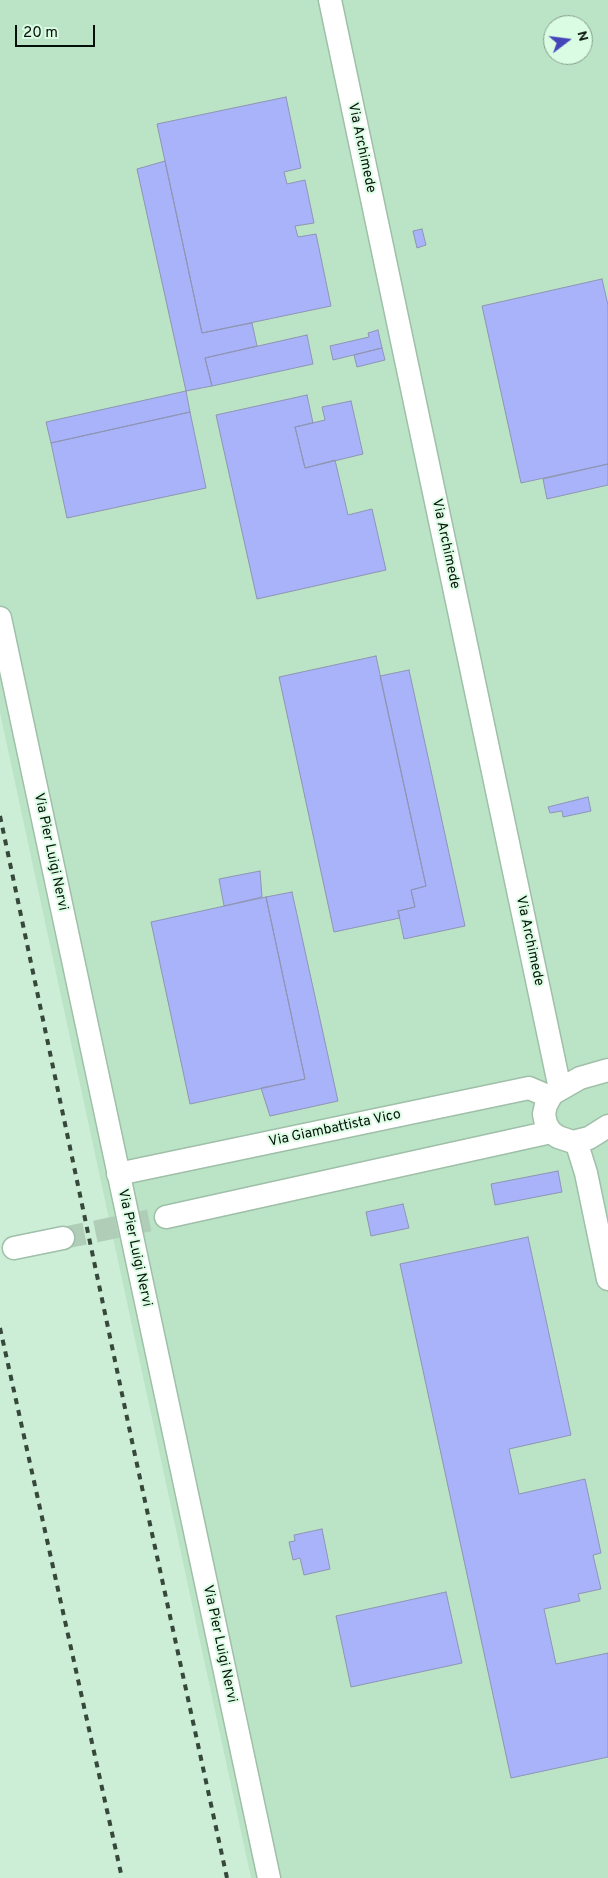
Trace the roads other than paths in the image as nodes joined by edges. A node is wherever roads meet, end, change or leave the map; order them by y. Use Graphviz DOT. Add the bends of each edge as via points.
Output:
graph roads {
  1 [pos="330,0"];
  2 [pos="0,618"];
  3 [pos="608,1070"];
  4 [pos="555,1093"];
  5 [pos="608,1126"];
  6 [pos="551,1132"];
  7 [pos="576,1141"];
  8 [pos="118,1174"];
  9 [pos="166,1217"];
  10 [pos="63,1238"];
  11 [pos="14,1248"];
  12 [pos="608,1279"];
  13 [pos="269,1878"];
  1 -- 4 [label="street, Via Archimede"];
  2 -- 8 [label="street, Via Pier Luigi Nervi"];
  3 -- 4 [label="street" via="580,1078"];
  4 -- 6 [label="street" via="544,1114"];
  4 -- 8 [label="street, Via Giambattista Vico" via="528,1088"];
  5 -- 7 [label="street" via="589,1138"];
  6 -- 7 [label="street"];
  6 -- 9 [label="street"];
  7 -- 12 [label="street" via="586,1173"];
  8 -- 13 [label="street, Via Pier Luigi Nervi"];
  10 -- 11 [label="street"];
}
